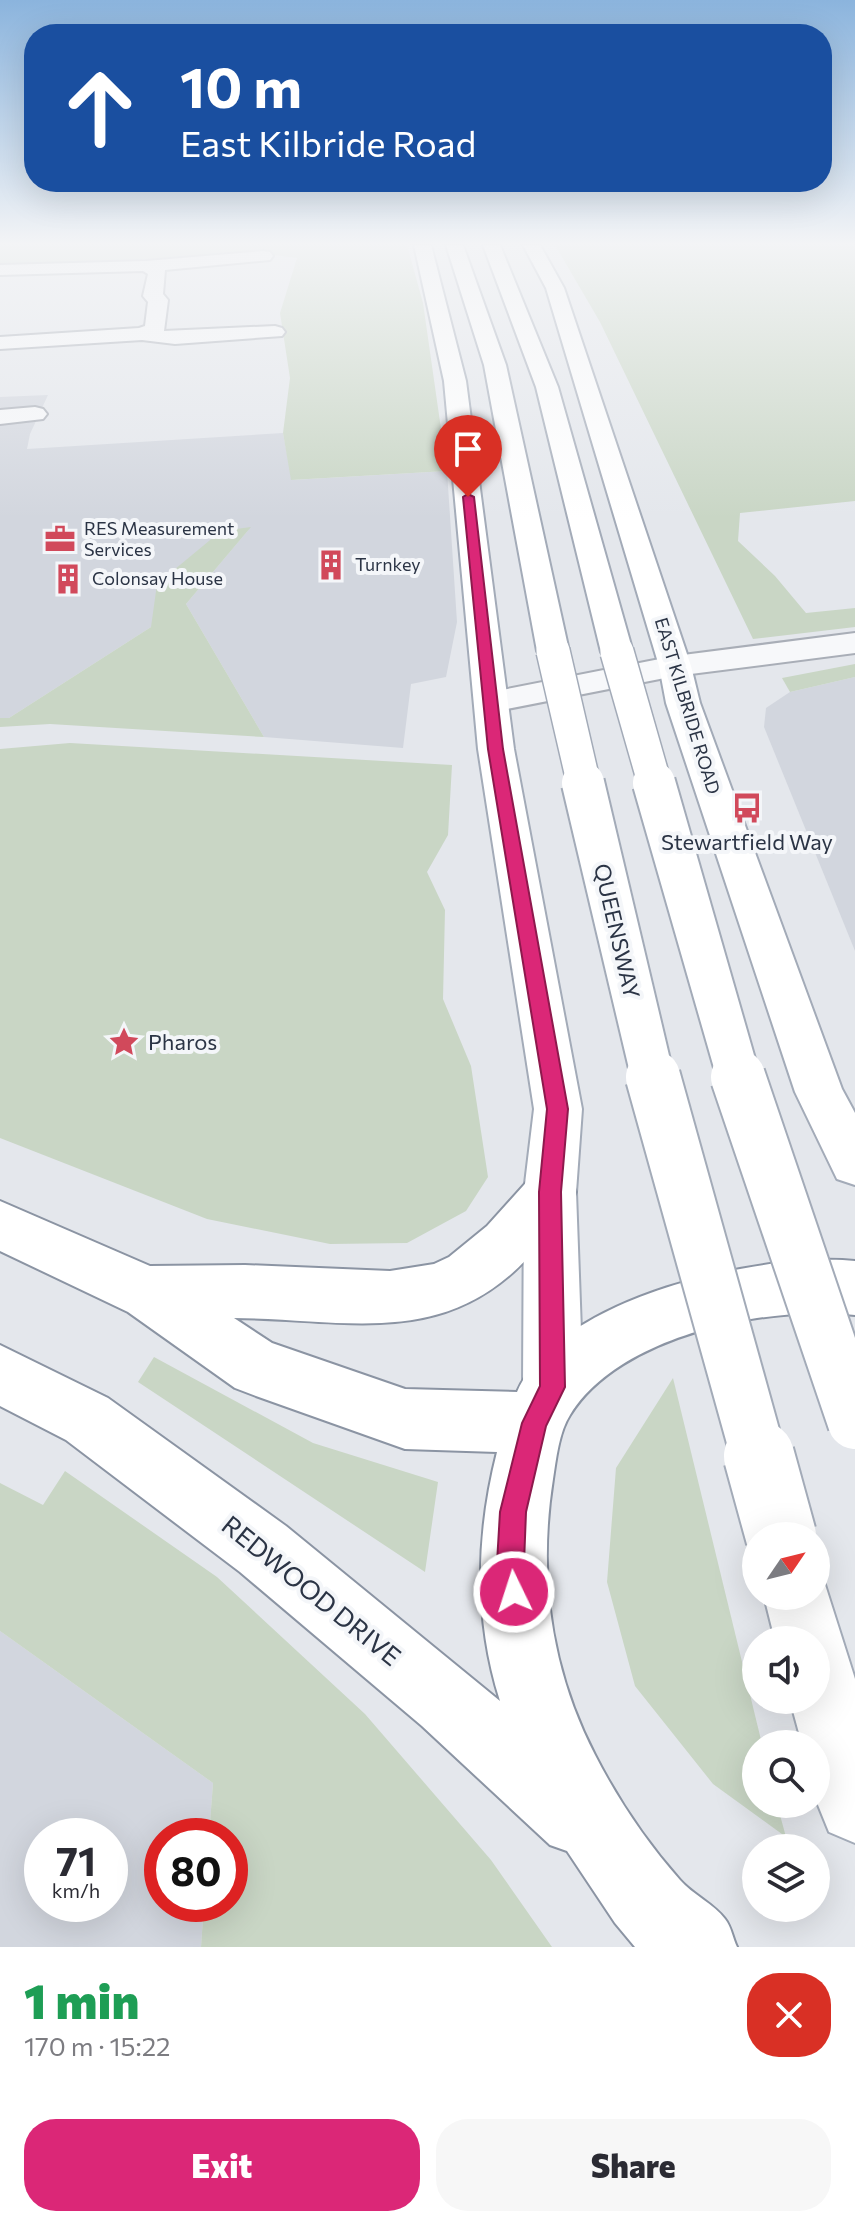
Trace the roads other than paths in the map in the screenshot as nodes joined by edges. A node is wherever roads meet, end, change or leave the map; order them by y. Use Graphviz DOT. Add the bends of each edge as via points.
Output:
graph roads {
  1 [pos="113,336"];
  2 [pos="157,336"];
  3 [pos="211,336"];
  4 [pos="444,336"];
  5 [pos="500,336"];
  6 [pos="511,336"];
  7 [pos="570,336"];
  8 [pos="0,343"];
  9 [pos="35,414"];
  10 [pos="0,417"];
  11 [pos="855,643"];
  12 [pos="675,666"];
  13 [pos="492,702"];
  14 [pos="855,1163"];
  15 [pos="550,1192"];
  16 [pos="0,1225"];
  17 [pos="855,1288"];
  18 [pos="148,1293"];
  19 [pos="0,1374"];
  20 [pos="544,1405"];
  21 [pos="855,1422"];
  22 [pos="777,1522"];
  23 [pos="830,1714"];
  24 [pos="855,1806"];
  25 [pos="599,1838"];
  26 [pos="675,1936"];
  1 -- 8 [label="street"];
  2 -- 3 [label="street"];
  4 -- 13 [label="main road" via="455,381"];
  5 -- 22 [label="main road, QUEENSWAY, bridge" via="495,365 638,1024"];
  6 -- 21 [label="main road, bridge" via="547,387 732,1058"];
  7 -- 12 [label="main road, EAST KILBRIDE ROAD"];
  9 -- 10 [label="street"];
  11 -- 12 [label="street"];
  12 -- 13 [label="street"];
  12 -- 14 [label="main road, EAST KILBRIDE ROAD" via="683,703 815,1081"];
  13 -- 15 [label="main road" via="558,1109"];
  15 -- 18 [label="main road" via="502,1250 451,1285 428,1292 353,1299 275,1292"];
  15 -- 20 [label="main road"];
  16 -- 18 [label="main road"];
  17 -- 20 [label="main road" via="758,1290 640,1325 590,1352"];
  18 -- 20 [label="main road" via="256,1367 405,1419"];
  19 -- 25 [label="main road, REDWOOD DRIVE" via="87,1419 263,1549 447,1701"];
  20 -- 25 [label="main road" via="513,1512 510,1563 520,1650 550,1745"];
  23 -- 24 [label="main road"];
  25 -- 26 [label="main road"];
}
